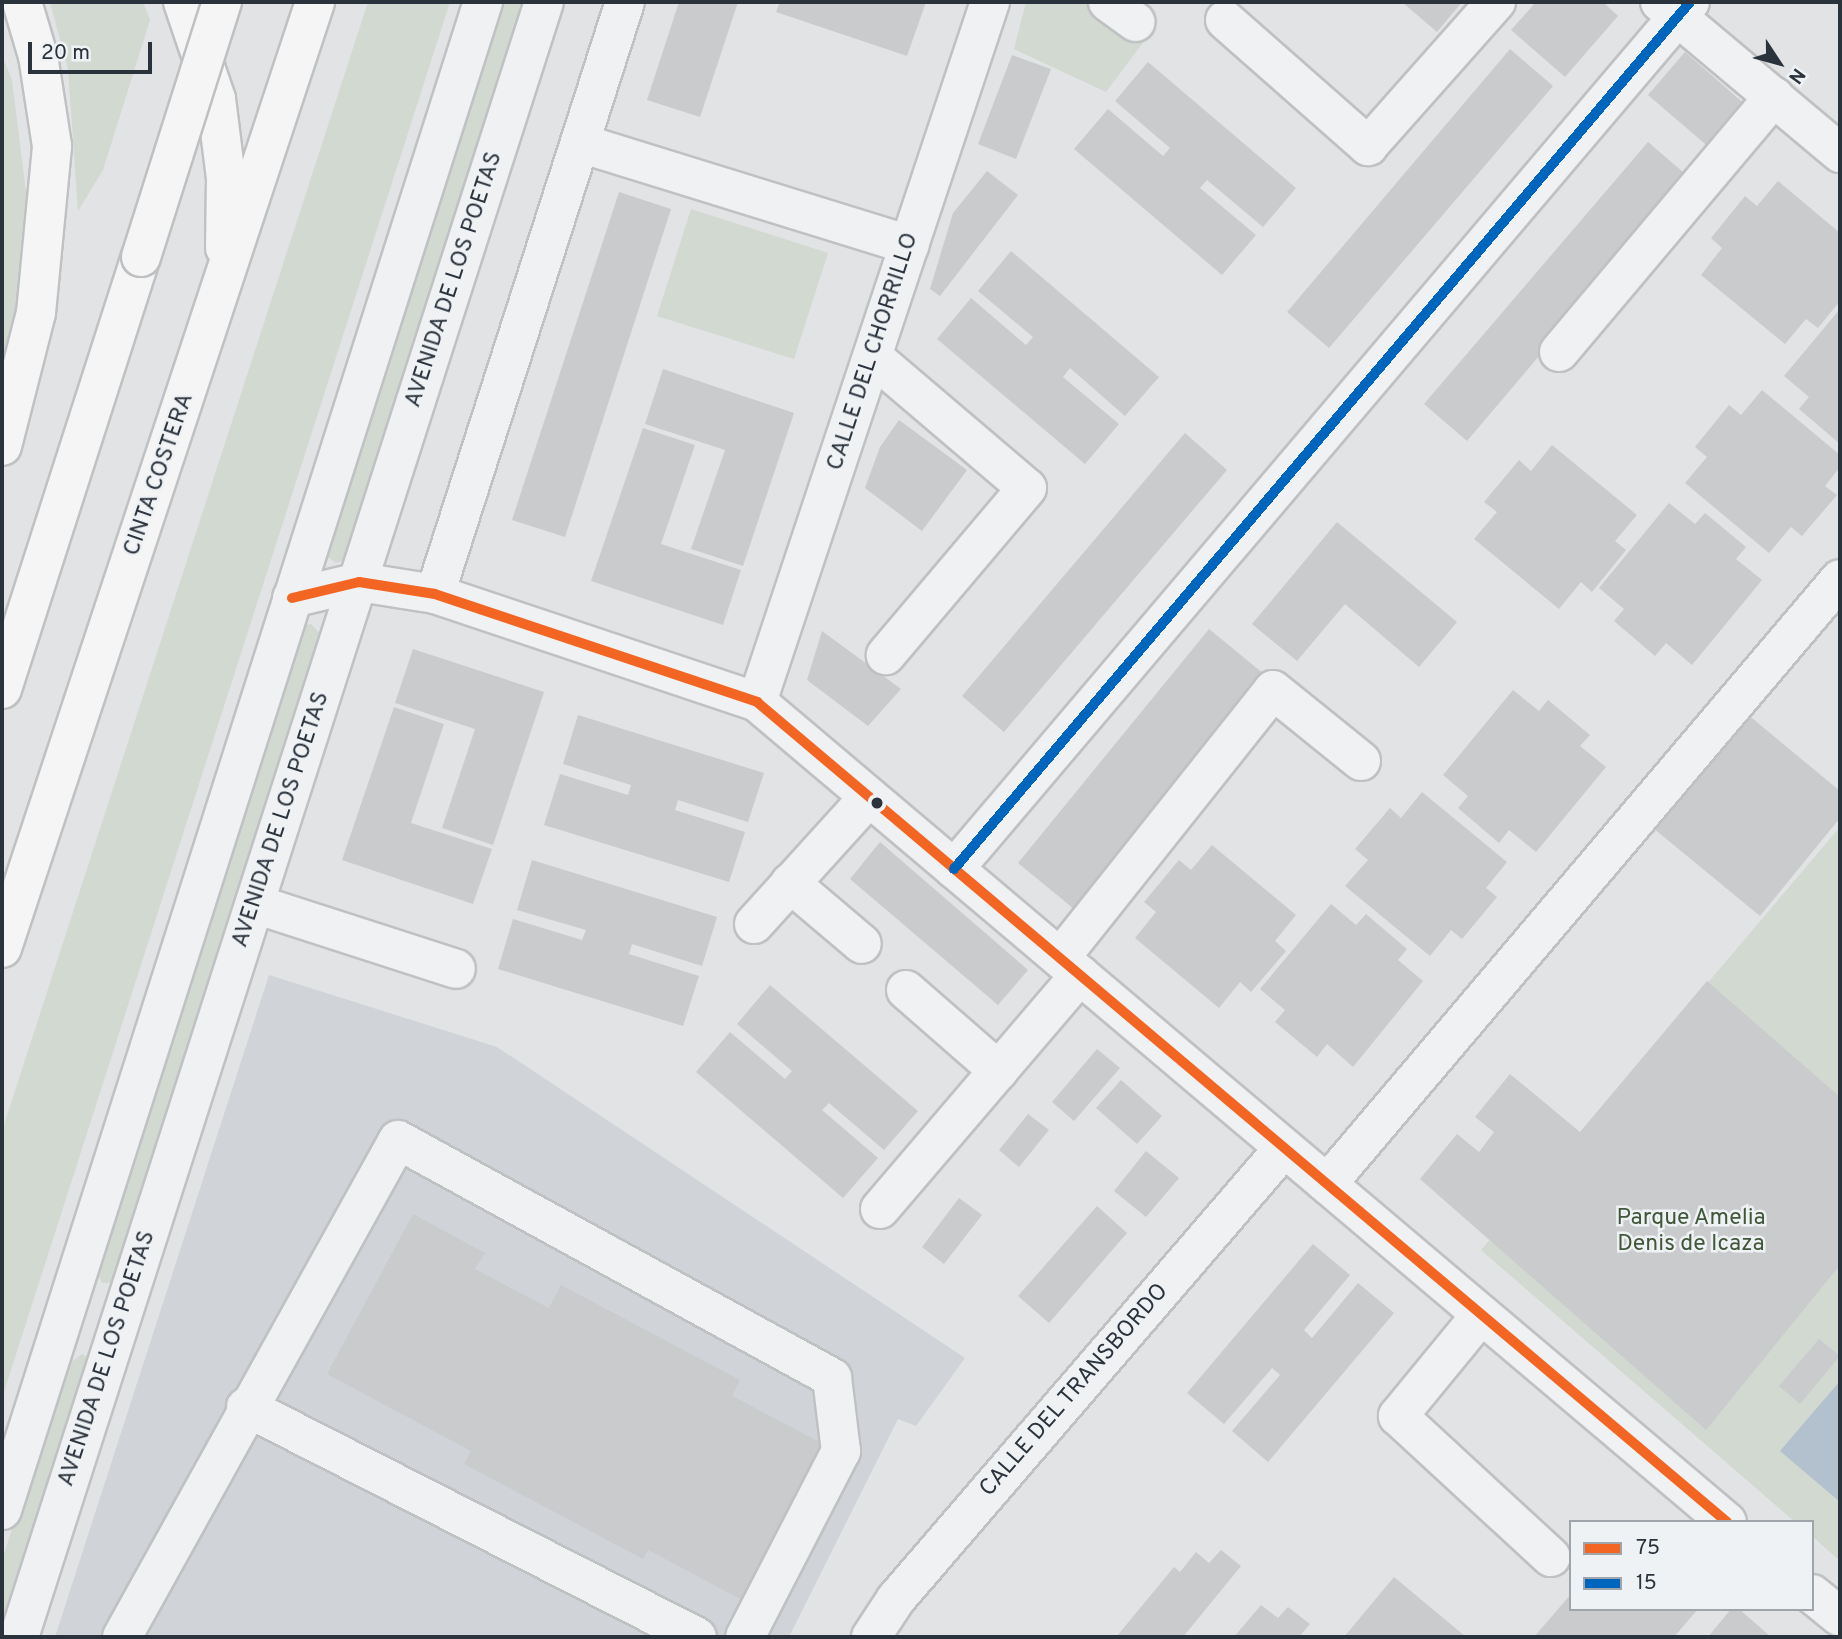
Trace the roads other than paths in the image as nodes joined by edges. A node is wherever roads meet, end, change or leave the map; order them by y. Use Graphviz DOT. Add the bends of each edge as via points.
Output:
graph roads {
  1 [pos="22,2"];
  2 [pos="183,2"];
  3 [pos="222,2"];
  4 [pos="315,2"];
  5 [pos="483,2"];
  6 [pos="544,2"];
  7 [pos="625,2"];
  8 [pos="990,2"];
  9 [pos="1496,2"];
  10 [pos="1676,7"];
  11 [pos="1225,20"];
  12 [pos="1774,97"];
  13 [pos="580,143"];
  14 [pos="1840,153"];
  15 [pos="910,245"];
  16 [pos="225,285"];
  17 [pos="1559,352"];
  18 [pos="873,357"];
  19 [pos="2,446"];
  20 [pos="1840,579"];
  21 [pos="359,582"];
  22 [pos="435,594"];
  23 [pos="292,598"];
  24 [pos="886,655"];
  25 [pos="2,689"];
  26 [pos="757,702"];
  27 [pos="1361,761"];
  28 [pos="869,797"];
  29 [pos="954,869"];
  30 [pos="790,883"];
  31 [pos="255,904"];
  32 [pos="754,923"];
  33 [pos="862,944"];
  34 [pos="2,948"];
  35 [pos="1070,967"];
  36 [pos="456,969"];
  37 [pos="906,990"];
  38 [pos="999,1071"];
  39 [pos="1284,1148"];
  40 [pos="1327,1184"];
  41 [pos="880,1209"];
  42 [pos="1481,1315"];
  43 [pos="63,1319"];
  44 [pos="116,1336"];
  45 [pos="246,1407"];
  46 [pos="2,1510"];
  47 [pos="1725,1520"];
  48 [pos="1551,1558"];
  49 [pos="1814,1596"];
  50 [pos="1840,1617"];
  51 [pos="19,1637"];
  52 [pos="122,1637"];
  53 [pos="697,1637"];
  54 [pos="745,1637"];
  55 [pos="871,1637"];
  1 -- 19 [label="main road" via="38,56 51,158 36,313"];
  2 -- 16 [label="main road" via="216,99 226,178"];
  3 -- 25 [label="main road, bridge"];
  4 -- 16 [label="main road, CINTA COSTERA"];
  5 -- 23 [label="street"];
  6 -- 21 [label="street, AVENIDA DE LOS POETAS"];
  7 -- 13 [label="street"];
  8 -- 15 [label="street, CALLE DEL CHORRILLO"];
  9 -- 11 [label="street" via="1368,146"];
  10 -- 12 [label="street"];
  10 -- 29 [label="street"];
  12 -- 14 [label="street"];
  12 -- 17 [label="street"];
  13 -- 15 [label="street"];
  13 -- 22 [label="street"];
  15 -- 18 [label="street, CALLE DEL CHORRILLO"];
  16 -- 34 [label="main road, CINTA COSTERA"];
  18 -- 24 [label="street" via="1027,488"];
  18 -- 26 [label="street, CALLE DEL CHORRILLO"];
  20 -- 40 [label="street"];
  21 -- 22 [label="street"];
  21 -- 23 [label="street"];
  21 -- 31 [label="street, AVENIDA DE LOS POETAS"];
  22 -- 26 [label="street"];
  23 -- 43 [label="street"];
  26 -- 28 [label="street"];
  27 -- 35 [label="street" via="1273,690"];
  28 -- 29 [label="street"];
  28 -- 30 [label="street"];
  29 -- 35 [label="street"];
  30 -- 32 [label="street"];
  30 -- 33 [label="street"];
  31 -- 36 [label="street"];
  31 -- 44 [label="street, AVENIDA DE LOS POETAS"];
  35 -- 38 [label="street"];
  35 -- 39 [label="street"];
  37 -- 38 [label="street"];
  38 -- 41 [label="street"];
  39 -- 40 [label="street"];
  39 -- 55 [label="street, CALLE DEL TRANSBORDO" via="896,1599"];
  40 -- 42 [label="street"];
  42 -- 47 [label="street"];
  42 -- 48 [label="street" via="1398,1416"];
  43 -- 44 [label="street"];
  43 -- 46 [label="street"];
  44 -- 51 [label="street, AVENIDA DE LOS POETAS"];
  45 -- 52 [label="street"];
  45 -- 53 [label="street"];
  45 -- 54 [label="street" via="398,1140 832,1378 841,1451"];
  49 -- 50 [label="street"];
}
